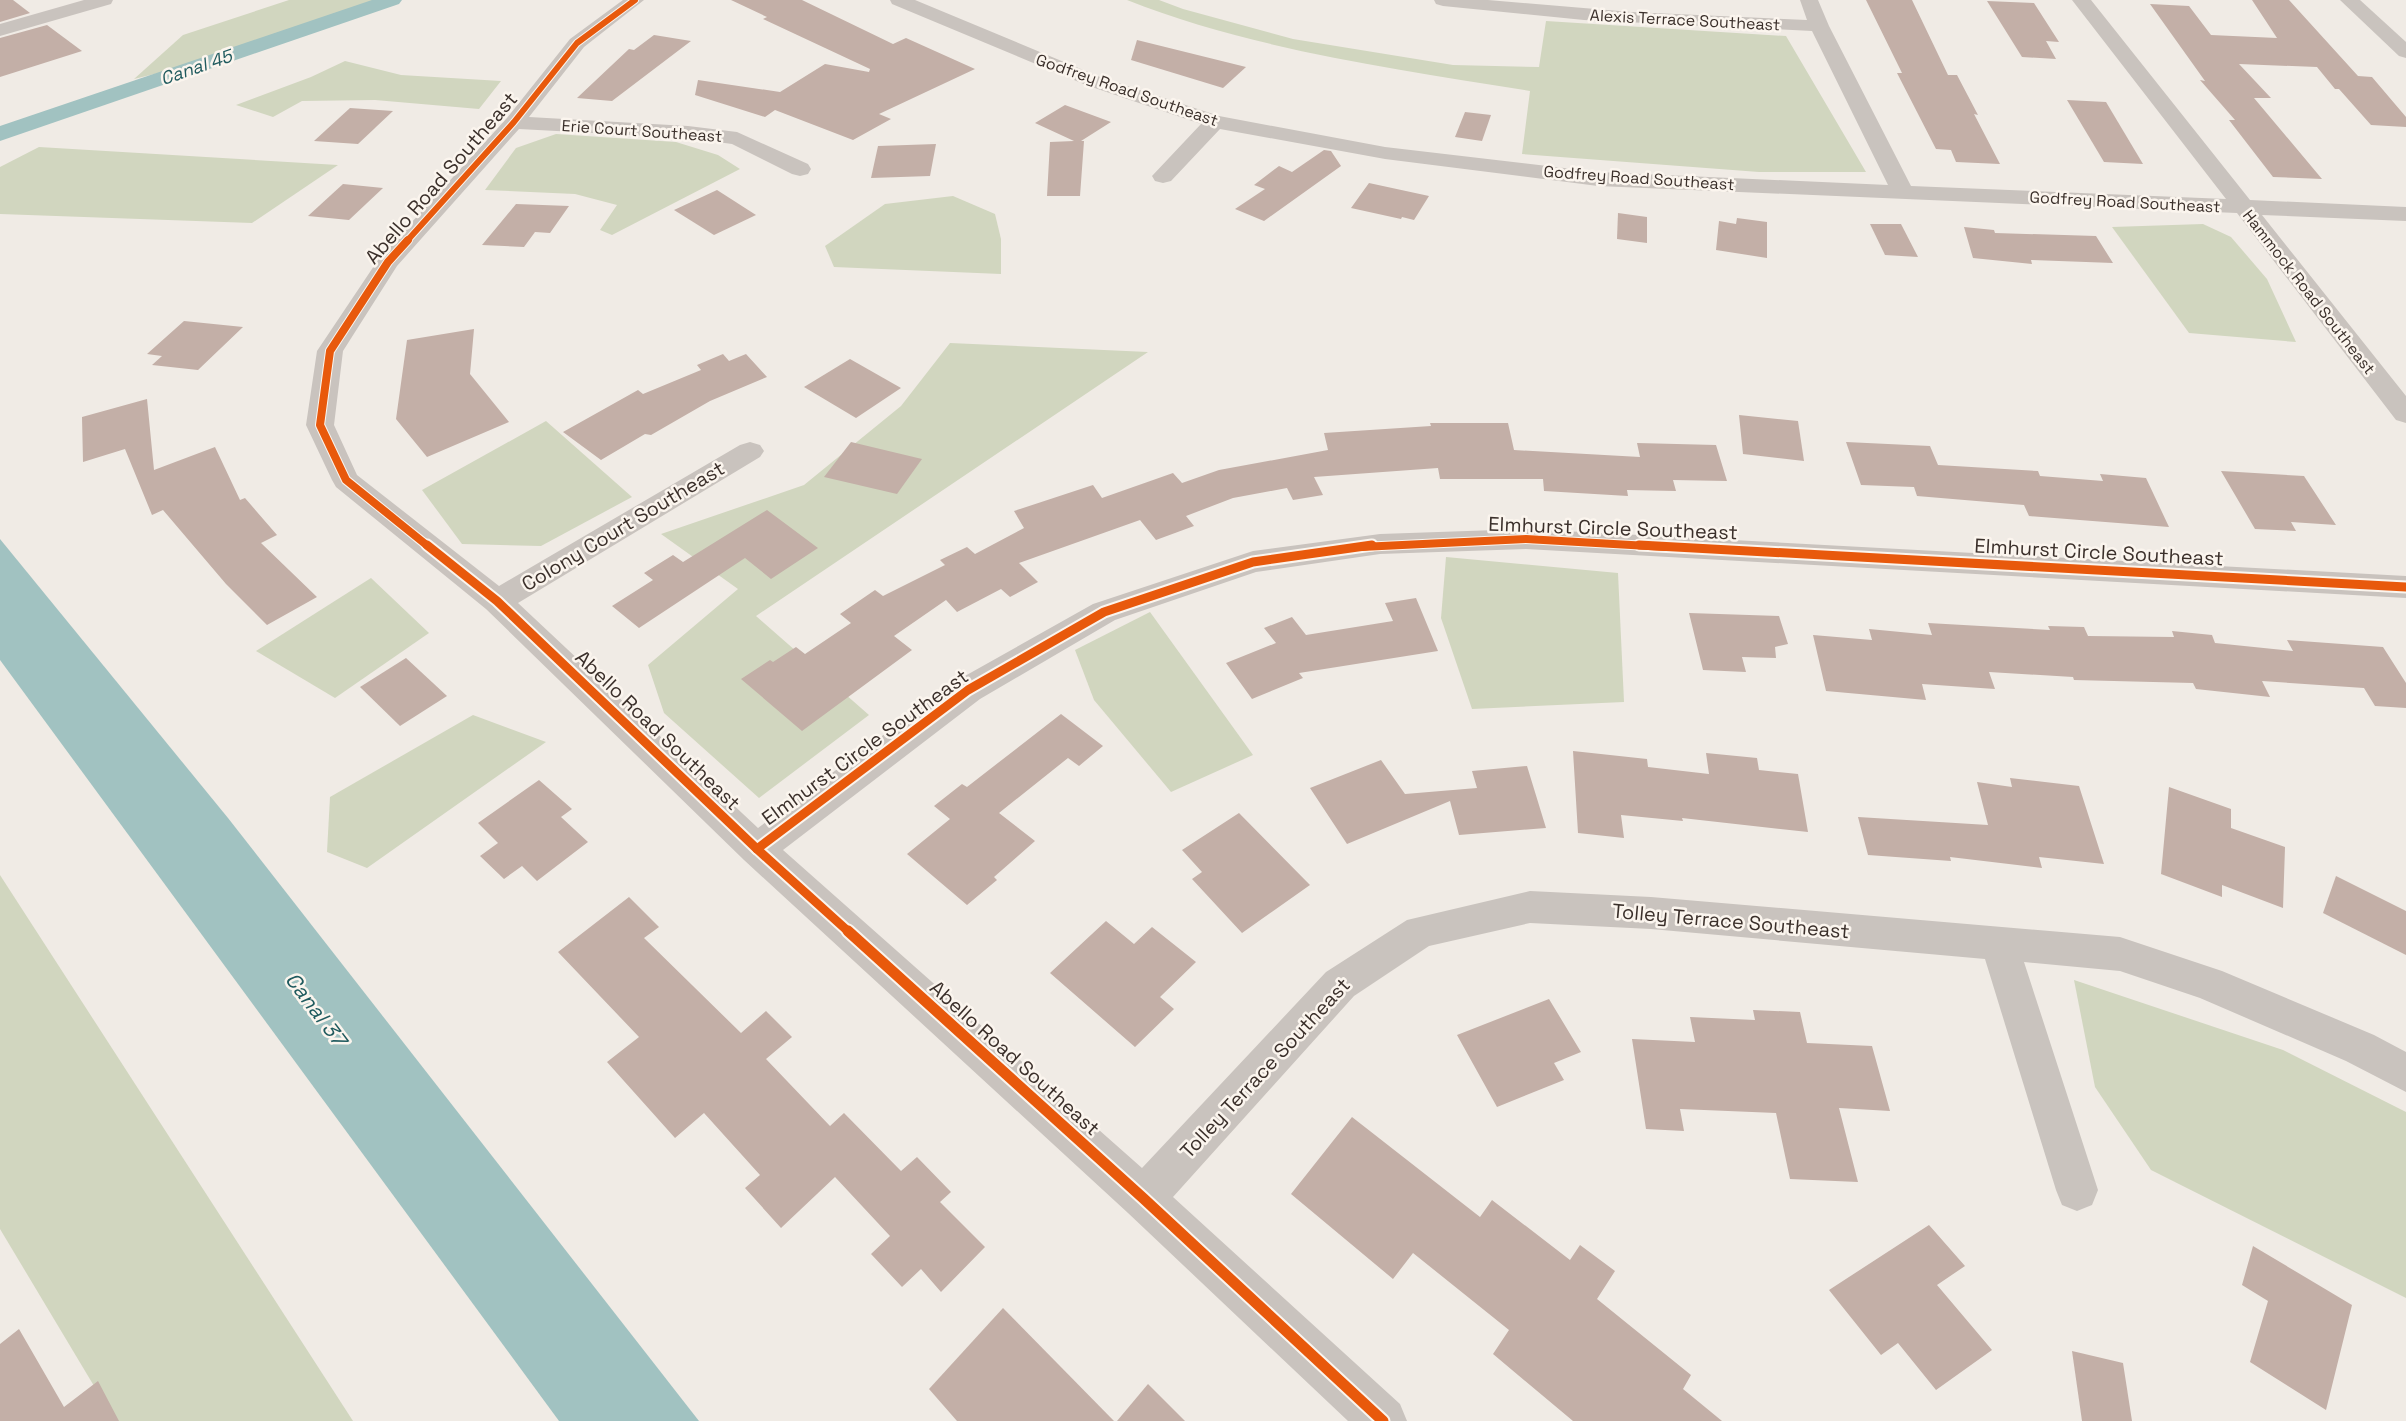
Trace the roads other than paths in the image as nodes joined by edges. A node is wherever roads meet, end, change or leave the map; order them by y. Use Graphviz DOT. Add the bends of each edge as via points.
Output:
graph roads {
  1 [pos="104,0"];
  2 [pos="635,0"];
  3 [pos="899,0"];
  4 [pos="1443,0"];
  5 [pos="1809,0"];
  6 [pos="2080,0"];
  7 [pos="2349,0"];
  8 [pos="1819,26"];
  9 [pos="0,30"];
  10 [pos="2406,52"];
  11 [pos="513,122"];
  12 [pos="1215,122"];
  13 [pos="800,169"];
  14 [pos="1163,176"];
  15 [pos="1903,192"];
  16 [pos="2242,207"];
  17 [pos="2406,214"];
  18 [pos="2406,414"];
  19 [pos="750,451"];
  20 [pos="2406,587"];
  21 [pos="497,601"];
  22 [pos="758,849"];
  23 [pos="1999,943"];
  24 [pos="2406,1073"];
  25 [pos="2077,1190"];
  26 [pos="1143,1198"];
  27 [pos="1383,1421"];
  1 -- 9 [label="street"];
  2 -- 11 [label="street, Abello Road Southeast" via="577,43"];
  3 -- 12 [label="street, Godfrey Road Southeast" via="1071,73"];
  4 -- 8 [label="street, Alexis Terrace Southeast" via="1654,20"];
  5 -- 8 [label="street"];
  6 -- 16 [label="street, Hammock Road Southeast"];
  7 -- 10 [label="street"];
  8 -- 15 [label="street"];
  11 -- 13 [label="street, Erie Court Southeast" via="737,138"];
  11 -- 21 [label="street, Abello Road Southeast" via="388,262 330,351 320,425 346,480"];
  12 -- 14 [label="street"];
  12 -- 15 [label="street, Godfrey Road Southeast" via="1385,153 1598,179"];
  15 -- 16 [label="street, Godfrey Road Southeast"];
  16 -- 17 [label="street, Godfrey Road Southeast"];
  16 -- 18 [label="street, Hammock Road Southeast"];
  19 -- 21 [label="street, Colony Court Southeast"];
  20 -- 22 [label="street, Elmhurst Circle Southeast" via="1526,539 1380,544 1253,562 1104,612 968,690"];
  21 -- 22 [label="street, Abello Road Southeast"];
  22 -- 26 [label="street, Abello Road Southeast"];
  23 -- 24 [label="street, Tolley Terrace Southeast" via="2120,954 2208,983 2360,1048"];
  23 -- 25 [label="street"];
  23 -- 26 [label="street, Tolley Terrace Southeast" via="1651,913 1530,907 1420,932 1340,984"];
  26 -- 27 [label="street, Abello Road Southeast"];
}
